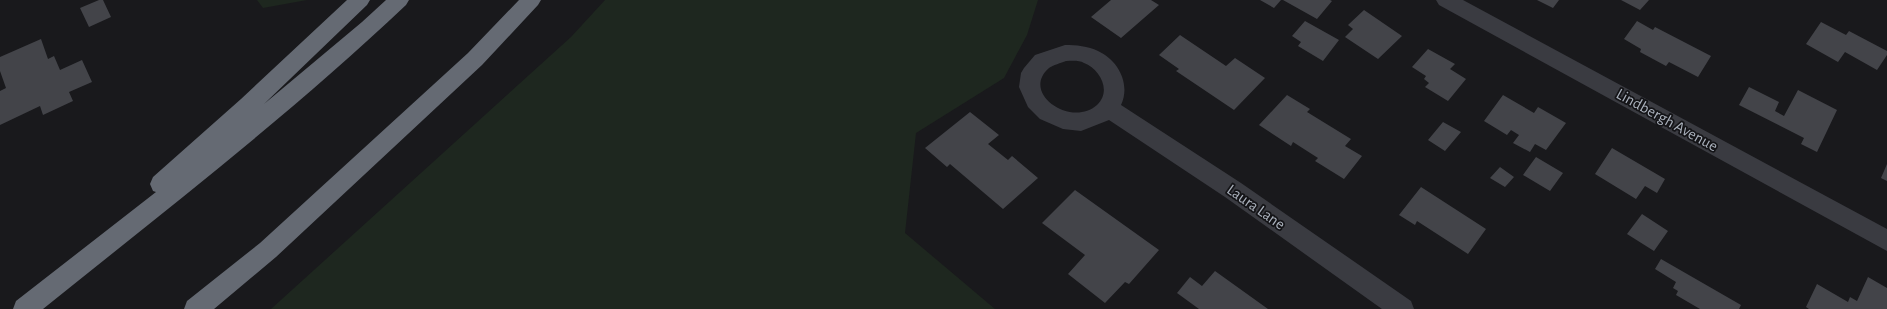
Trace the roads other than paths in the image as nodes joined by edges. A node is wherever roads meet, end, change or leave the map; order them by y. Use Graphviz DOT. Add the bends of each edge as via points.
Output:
graph roads {
  1 [pos="360,0"];
  2 [pos="399,0"];
  3 [pos="531,0"];
  4 [pos="1446,0"];
  5 [pos="1109,108"];
  6 [pos="1887,241"];
  7 [pos="268,250"];
  8 [pos="19,309"];
  9 [pos="25,309"];
  10 [pos="196,309"];
  11 [pos="205,309"];
  12 [pos="1402,309"];
  1 -- 8 [label="highway" via="249,106"];
  2 -- 9 [label="highway" via="216,158"];
  3 -- 7 [label="highway" via="475,59"];
  4 -- 6 [label="street, Lindbergh Avenue"];
  5 -- 12 [label="street, Laura Lane" via="1233,190"];
  7 -- 10 [label="highway"];
  7 -- 11 [label="highway"];
}
